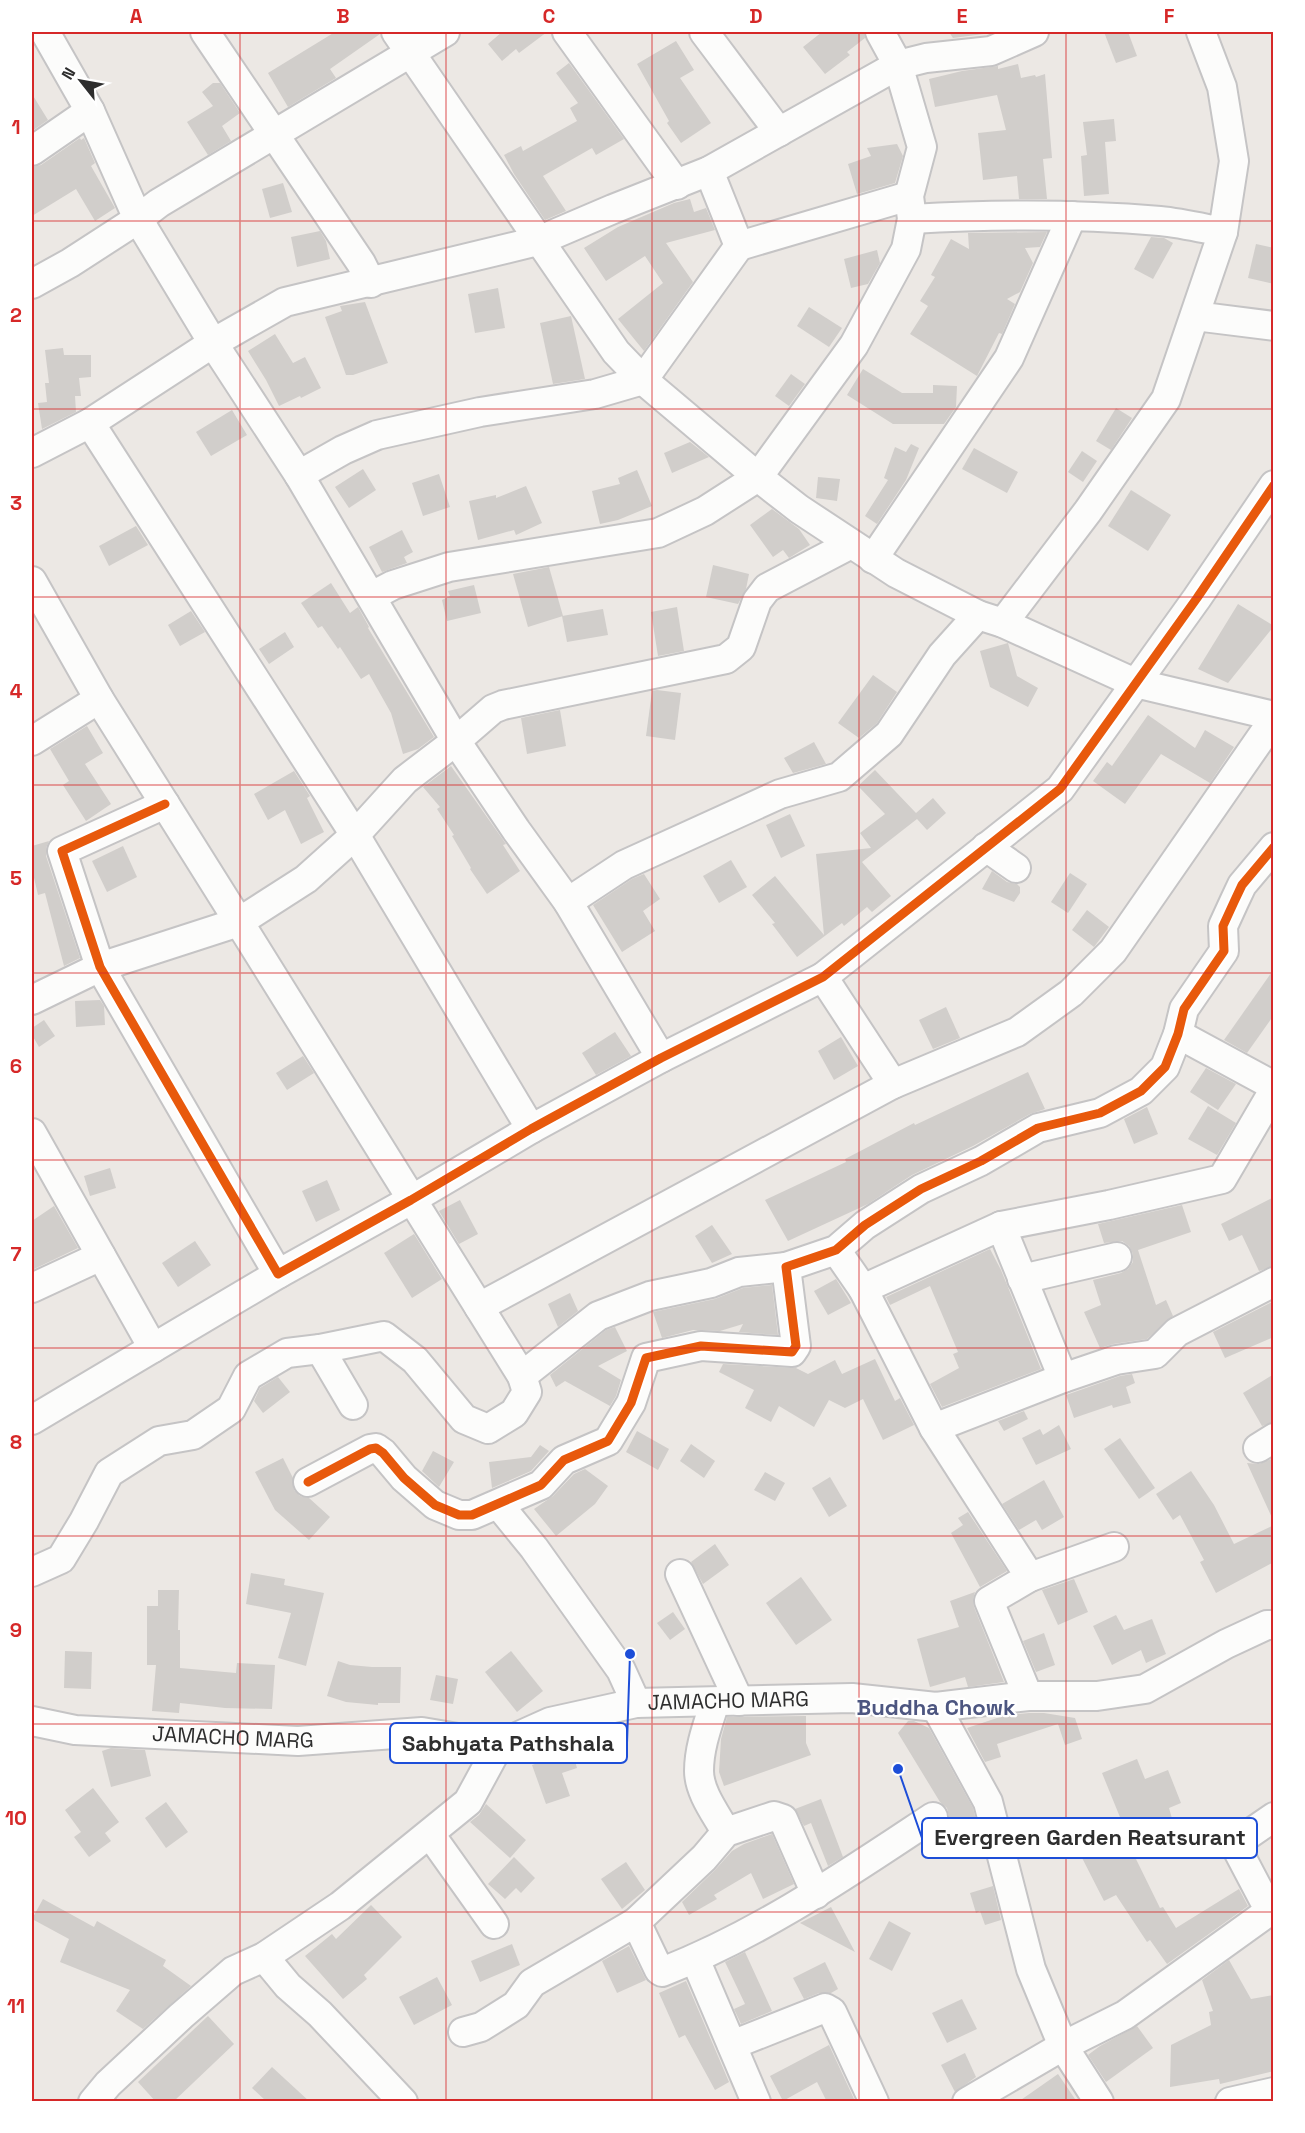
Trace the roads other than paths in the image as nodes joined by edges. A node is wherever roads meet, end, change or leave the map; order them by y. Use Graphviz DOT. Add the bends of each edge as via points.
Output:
graph roads {
  1 [pos="45,32"];
  2 [pos="205,32"];
  3 [pos="445,32"];
  4 [pos="567,32"];
  5 [pos="704,32"];
  6 [pos="880,32"];
  7 [pos="1034,32"];
  8 [pos="1201,32"];
  9 [pos="402,42"];
  10 [pos="898,65"];
  11 [pos="90,111"];
  12 [pos="779,132"];
  13 [pos="273,134"];
  14 [pos="32,151"];
  15 [pos="709,171"];
  16 [pos="677,185"];
  17 [pos="910,207"];
  18 [pos="1072,216"];
  19 [pos="138,219"];
  20 [pos="1223,232"];
  21 [pos="538,241"];
  22 [pos="740,246"];
  23 [pos="371,283"];
  24 [pos="32,285"];
  25 [pos="1195,316"];
  26 [pos="1274,326"];
  27 [pos="213,344"];
  28 [pos="643,380"];
  29 [pos="90,423"];
  30 [pos="32,453"];
  31 [pos="299,475"];
  32 [pos="758,477"];
  33 [pos="1274,485"];
  34 [pos="862,551"];
  35 [pos="34,592"];
  36 [pos="372,596"];
  37 [pos="990,619"];
  38 [pos="1135,683"];
  39 [pos="99,699"];
  40 [pos="1274,718"];
  41 [pos="32,741"];
  42 [pos="456,741"];
  43 [pos="165,804"];
  44 [pos="355,835"];
  45 [pos="986,847"];
  46 [pos="1274,847"];
  47 [pos="1016,868"];
  48 [pos="568,902"];
  49 [pos="240,922"];
  50 [pos="100,967"];
  51 [pos="823,977"];
  52 [pos="32,1000"];
  53 [pos="1178,1034"];
  54 [pos="661,1058"];
  55 [pos="893,1084"];
  56 [pos="1274,1088"];
  57 [pos="531,1129"];
  58 [pos="32,1133"];
  59 [pos="411,1200"];
  60 [pos="1001,1227"];
  61 [pos="836,1250"];
  62 [pos="100,1256"];
  63 [pos="1117,1257"];
  64 [pos="786,1267"];
  65 [pos="278,1274"];
  66 [pos="1022,1280"];
  67 [pos="1274,1282"];
  68 [pos="32,1288"];
  69 [pos="863,1289"];
  70 [pos="478,1307"];
  71 [pos="153,1348"];
  72 [pos="320,1349"];
  73 [pos="522,1376"];
  74 [pos="1063,1378"];
  75 [pos="353,1405"];
  76 [pos="32,1420"];
  77 [pos="934,1428"];
  78 [pos="308,1482"];
  79 [pos="499,1505"];
  80 [pos="1114,1547"];
  81 [pos="32,1572"];
  82 [pos="680,1574"];
  83 [pos="1030,1577"];
  84 [pos="1274,1625"];
  85 [pos="1028,1696"];
  86 [pos="727,1701"];
  87 [pos="636,1703"];
  88 [pos="936,1707"];
  89 [pos="32,1721"];
  90 [pos="499,1745"];
  91 [pos="933,1816"];
  92 [pos="1274,1817"];
  93 [pos="726,1832"];
  94 [pos="430,1834"];
  95 [pos="816,1894"];
  96 [pos="636,1922"];
  97 [pos="494,1924"];
  98 [pos="264,1957"];
  99 [pos="695,1959"];
  100 [pos="463,2032"];
  101 [pos="732,2045"];
  102 [pos="1063,2046"];
  103 [pos="1267,2096"];
  104 [pos="93,2102"];
  105 [pos="403,2102"];
  106 [pos="756,2102"];
  107 [pos="874,2102"];
  108 [pos="968,2102"];
  109 [pos="1099,2102"];
  110 [pos="1230,2102"];
  1 -- 11 [label="street"];
  2 -- 13 [label="street"];
  3 -- 9 [label="street"];
  4 -- 16 [label="street"];
  5 -- 12 [label="street"];
  6 -- 10 [label="street"];
  7 -- 10 [label="street" via="991,51"];
  8 -- 20 [label="street" via="1222,87 1234,161"];
  9 -- 13 [label="street"];
  9 -- 21 [label="street"];
  10 -- 12 [label="street"];
  10 -- 17 [label="street" via="922,147"];
  11 -- 14 [label="street"];
  11 -- 19 [label="street"];
  12 -- 15 [label="street"];
  13 -- 19 [label="street"];
  13 -- 23 [label="street"];
  15 -- 16 [label="street"];
  15 -- 22 [label="street"];
  16 -- 21 [label="street"];
  17 -- 18 [label="street"];
  17 -- 22 [label="street"];
  17 -- 32 [label="street" via="906,249 854,345"];
  18 -- 20 [label="street" via="1162,221"];
  18 -- 34 [label="street" via="1009,358"];
  19 -- 24 [label="street"];
  19 -- 27 [label="street"];
  20 -- 25 [label="street"];
  21 -- 23 [label="street"];
  21 -- 28 [label="street" via="616,352"];
  22 -- 28 [label="street"];
  23 -- 27 [label="street" via="285,302"];
  25 -- 26 [label="street"];
  25 -- 37 [label="street" via="1166,399 1088,511"];
  27 -- 29 [label="street"];
  27 -- 31 [label="street"];
  28 -- 31 [label="street" via="595,394 480,412 377,435"];
  28 -- 32 [label="street"];
  29 -- 30 [label="street"];
  29 -- 44 [label="street"];
  31 -- 36 [label="street"];
  32 -- 34 [label="street"];
  32 -- 36 [label="street" via="705,511 658,532 449,567"];
  33 -- 38 [label="street"];
  34 -- 37 [label="street" via="926,590"];
  34 -- 42 [label="street" via="767,588 757,601 741,647 726,659 503,705"];
  35 -- 39 [label="street"];
  36 -- 42 [label="street"];
  37 -- 38 [label="street"];
  37 -- 48 [label="street" via="942,655 889,734 839,777 780,794 624,865"];
  38 -- 40 [label="street"];
  38 -- 45 [label="street" via="1060,789"];
  39 -- 41 [label="street"];
  39 -- 43 [label="street"];
  40 -- 55 [label="street" via="1113,951 1071,993 1017,1032"];
  42 -- 44 [label="street" via="405,780"];
  42 -- 48 [label="street"];
  43 -- 49 [label="street"];
  43 -- 50 [label="street" via="62,851"];
  44 -- 49 [label="street" via="306,879"];
  44 -- 57 [label="street"];
  45 -- 47 [label="street"];
  45 -- 51 [label="street"];
  46 -- 53 [label="street" via="1242,885 1223,926 1224,951 1184,1009"];
  48 -- 54 [label="street"];
  49 -- 50 [label="street"];
  49 -- 59 [label="street"];
  50 -- 52 [label="street"];
  50 -- 65 [label="street"];
  51 -- 54 [label="street"];
  51 -- 55 [label="street"];
  53 -- 56 [label="street"];
  53 -- 61 [label="street" via="1165,1067 1141,1091 1100,1113 1038,1128 921,1189 865,1225"];
  54 -- 57 [label="street"];
  55 -- 70 [label="street"];
  56 -- 60 [label="street" via="1222,1179"];
  57 -- 59 [label="street"];
  58 -- 62 [label="street"];
  59 -- 65 [label="street"];
  59 -- 70 [label="street"];
  60 -- 66 [label="street"];
  60 -- 69 [label="street"];
  61 -- 64 [label="street"];
  61 -- 69 [label="street"];
  62 -- 68 [label="street"];
  62 -- 71 [label="street"];
  63 -- 66 [label="street"];
  64 -- 73 [label="street" via="739,1272 711,1283 650,1296 598,1316"];
  64 -- 79 [label="street" via="796,1346 792,1352 701,1346 646,1358 632,1403 608,1441 564,1460 541,1485"];
  65 -- 71 [label="street"];
  66 -- 74 [label="street"];
  67 -- 74 [label="street" via="1177,1332 1155,1354 1116,1360"];
  69 -- 77 [label="street"];
  70 -- 73 [label="street"];
  71 -- 76 [label="street"];
  72 -- 73 [label="street" via="384,1336 415,1360 464,1419 488,1429 514,1413 527,1392"];
  72 -- 75 [label="street"];
  72 -- 81 [label="street" via="286,1353 248,1376 231,1409 193,1435 159,1441 109,1473 62,1559"];
  74 -- 77 [label="street"];
  77 -- 83 [label="street"];
  78 -- 79 [label="street" via="376,1448 417,1490 447,1512 472,1515"];
  79 -- 87 [label="street" via="621,1670"];
  80 -- 83 [label="street"];
  82 -- 86 [label="street"];
  83 -- 85 [label="street" via="989,1600"];
  84 -- 85 [label="street, JAMACHO MARG" via="1226,1644 1145,1689 1097,1696"];
  85 -- 88 [label="street, JAMACHO MARG"];
  86 -- 87 [label="street, JAMACHO MARG"];
  86 -- 88 [label="street, JAMACHO MARG" via="852,1698"];
  86 -- 93 [label="street" via="703,1736 699,1773 704,1792"];
  87 -- 90 [label="street, JAMACHO MARG" via="550,1722"];
  88 -- 102 [label="street" via="987,1802 1031,1969"];
  89 -- 90 [label="street, JAMACHO MARG" via="75,1730 298,1742 422,1732"];
  90 -- 94 [label="street" via="468,1802"];
  91 -- 95 [label="street"];
  92 -- 102 [label="street" via="1237,1845 1268,1906 1264,1916 1125,2015"];
  93 -- 95 [label="street" via="774,1816 783,1819"];
  93 -- 96 [label="street"];
  94 -- 97 [label="street"];
  94 -- 98 [label="street" via="340,1906"];
  95 -- 99 [label="street"];
  96 -- 99 [label="street" via="659,1970 663,1972"];
  96 -- 100 [label="street" via="532,1983 516,2005"];
  98 -- 104 [label="street" via="233,1971 164,2031"];
  98 -- 105 [label="street"];
  99 -- 101 [label="street"];
  101 -- 106 [label="street"];
  101 -- 107 [label="street" via="825,2008 832,2012"];
  102 -- 108 [label="street"];
  102 -- 109 [label="street"];
  103 -- 110 [label="street"];
}
